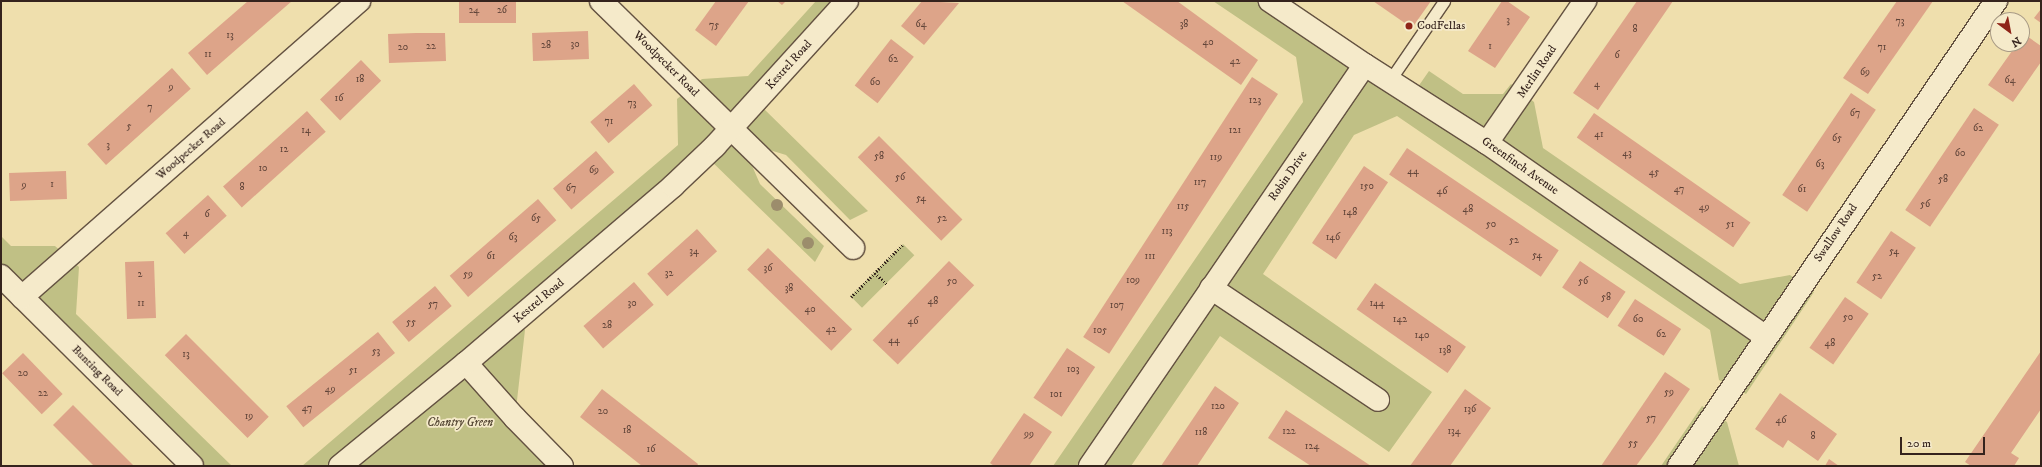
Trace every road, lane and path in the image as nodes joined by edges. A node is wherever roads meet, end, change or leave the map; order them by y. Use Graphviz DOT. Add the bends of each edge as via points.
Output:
graph roads {
  1 [pos="359,1"];
  2 [pos="600,1"];
  3 [pos="847,1"];
  4 [pos="1270,1"];
  5 [pos="1444,1"];
  6 [pos="1585,1"];
  7 [pos="1996,1"];
  8 [pos="1365,65"];
  9 [pos="1390,80"];
  10 [pos="731,128"];
  11 [pos="1487,143"];
  12 [pos="903,244"];
  13 [pos="853,248"];
  14 [pos="875,273"];
  15 [pos="1,276"];
  16 [pos="887,284"];
  17 [pos="1211,288"];
  18 [pos="22,297"];
  19 [pos="851,297"];
  20 [pos="1765,336"];
  21 [pos="466,363"];
  22 [pos="1378,400"];
  23 [pos="192,466"];
  24 [pos="340,466"];
  25 [pos="562,466"];
  26 [pos="1090,466"];
  27 [pos="1680,466"];
  1 -- 18 [label="street, Woodpecker Road"];
  2 -- 10 [label="street, Woodpecker Road"];
  3 -- 10 [label="street, Kestrel Road"];
  4 -- 8 [label="street, Greenfinch Avenue"];
  5 -- 9 [label="lane"];
  6 -- 11 [label="street, Merlin Road"];
  7 -- 20 [label="street, Swallow Road"];
  8 -- 9 [label="street, Greenfinch Avenue"];
  8 -- 17 [label="street, Robin Drive"];
  9 -- 11 [label="street, Greenfinch Avenue"];
  10 -- 13 [label="street"];
  10 -- 21 [label="street, Kestrel Road" via="647,210"];
  11 -- 20 [label="street, Greenfinch Avenue"];
  12 -- 14 [label="path"];
  14 -- 16 [label="path"];
  14 -- 19 [label="path"];
  15 -- 18 [label="street, Bunting Road"];
  17 -- 22 [label="street"];
  17 -- 26 [label="street, Robin Drive"];
  18 -- 23 [label="street, Bunting Road"];
  20 -- 27 [label="street, Swallow Road"];
  21 -- 24 [label="street, Kestrel Road"];
  21 -- 25 [label="street" via="514,418"];
}
